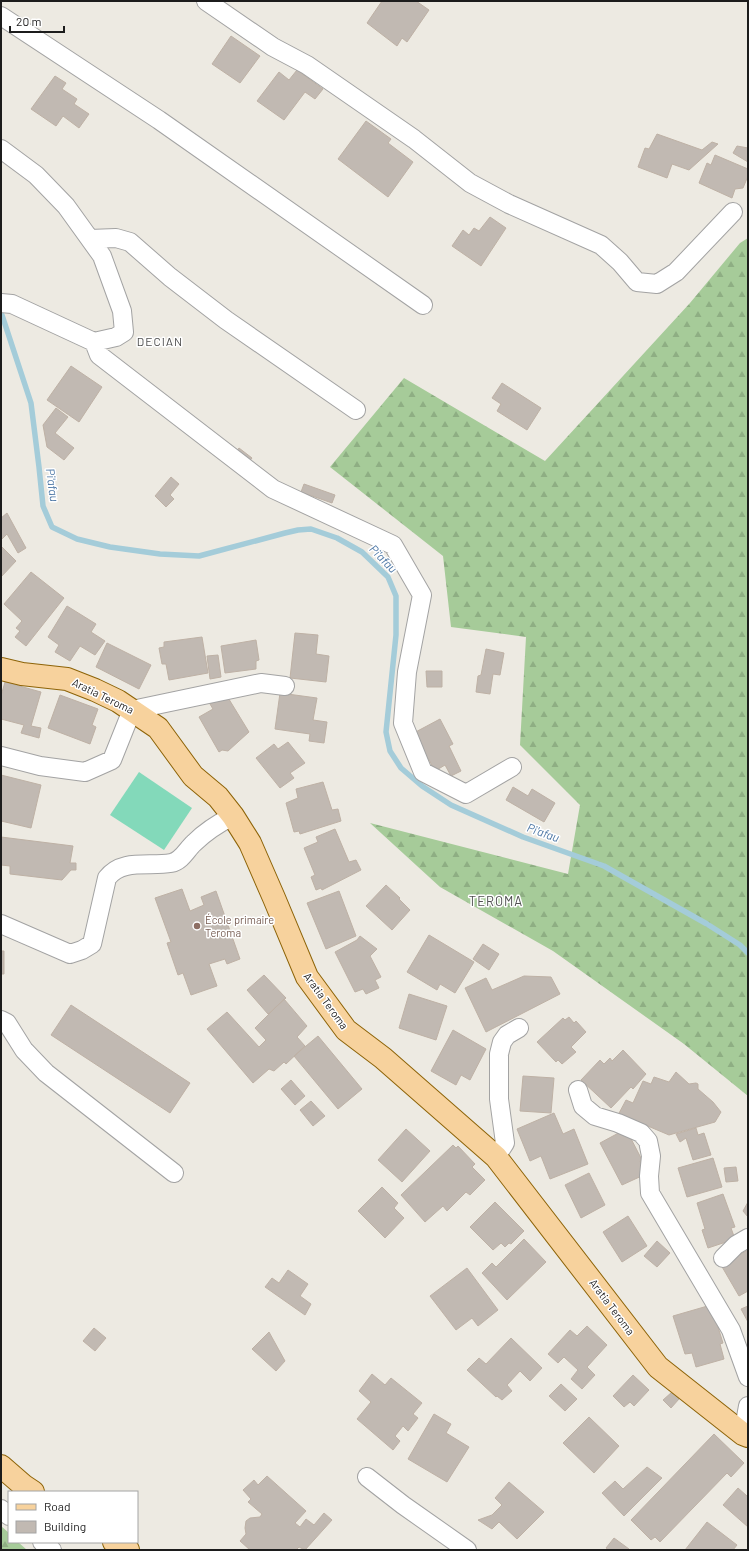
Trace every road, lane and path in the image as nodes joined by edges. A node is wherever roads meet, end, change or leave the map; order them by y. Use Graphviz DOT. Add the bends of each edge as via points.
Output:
graph roads {
  1 [pos="206,1"];
  2 [pos="1,16"];
  3 [pos="1,149"];
  4 [pos="734,212"];
  5 [pos="90,239"];
  6 [pos="1,303"];
  7 [pos="423,305"];
  8 [pos="94,342"];
  9 [pos="356,410"];
  10 [pos="1,668"];
  11 [pos="285,686"];
  12 [pos="132,710"];
  13 [pos="1,756"];
  14 [pos="512,767"];
  15 [pos="233,816"];
  16 [pos="1,924"];
  17 [pos="1,1020"];
  18 [pos="519,1028"];
  19 [pos="578,1090"];
  20 [pos="496,1157"];
  21 [pos="174,1173"];
  22 [pos="748,1238"];
  23 [pos="722,1258"];
  24 [pos="748,1377"];
  25 [pos="748,1406"];
  26 [pos="746,1435"];
  27 [pos="1,1466"];
  28 [pos="367,1478"];
  29 [pos="32,1491"];
  30 [pos="43,1543"];
  31 [pos="116,1543"];
  32 [pos="52,1550"];
  33 [pos="128,1550"];
  34 [pos="468,1550"];
  1 -- 4 [label="street" via="273,47 307,65 414,139 470,183 509,204 601,245 637,282 657,284 676,272"];
  2 -- 7 [label="street" via="165,125"];
  3 -- 5 [label="street" via="36,175 66,206"];
  5 -- 8 [label="street" via="102,256 122,311 124,332 116,337"];
  5 -- 9 [label="street" via="116,238 130,242 226,320"];
  6 -- 8 [label="street" via="12,304"];
  8 -- 14 [label="street" via="99,355 273,489 393,545 422,595 407,672 403,723 423,772 466,794"];
  10 -- 12 [label="main road, Aratia Teroma" via="22,674 67,679 95,690"];
  11 -- 12 [label="street" via="260,683"];
  12 -- 13 [label="street" via="112,760 85,772 40,766"];
  12 -- 15 [label="main road, Aratia Teroma" via="158,728 193,776 218,797"];
  15 -- 16 [label="street" via="218,824 172,863 138,864 112,872 107,878 92,944 82,950 70,954"];
  15 -- 20 [label="main road, Aratia Teroma" via="250,843 307,977 346,1030 383,1058"];
  17 -- 21 [label="street" via="7,1023 24,1050 46,1073"];
  18 -- 20 [label="street" via="507,1035 499,1054 499,1099 505,1143"];
  19 -- 24 [label="street" via="583,1106 595,1116 641,1133 648,1141 651,1156 650,1193 732,1330"];
  20 -- 26 [label="main road, Aratia Teroma" via="658,1367"];
  22 -- 23 [label="street"];
  25 -- 26 [label="street"];
  27 -- 29 [label="main road"];
  28 -- 34 [label="street"];
  30 -- 32 [label="street"];
  31 -- 33 [label="main road"];
}
